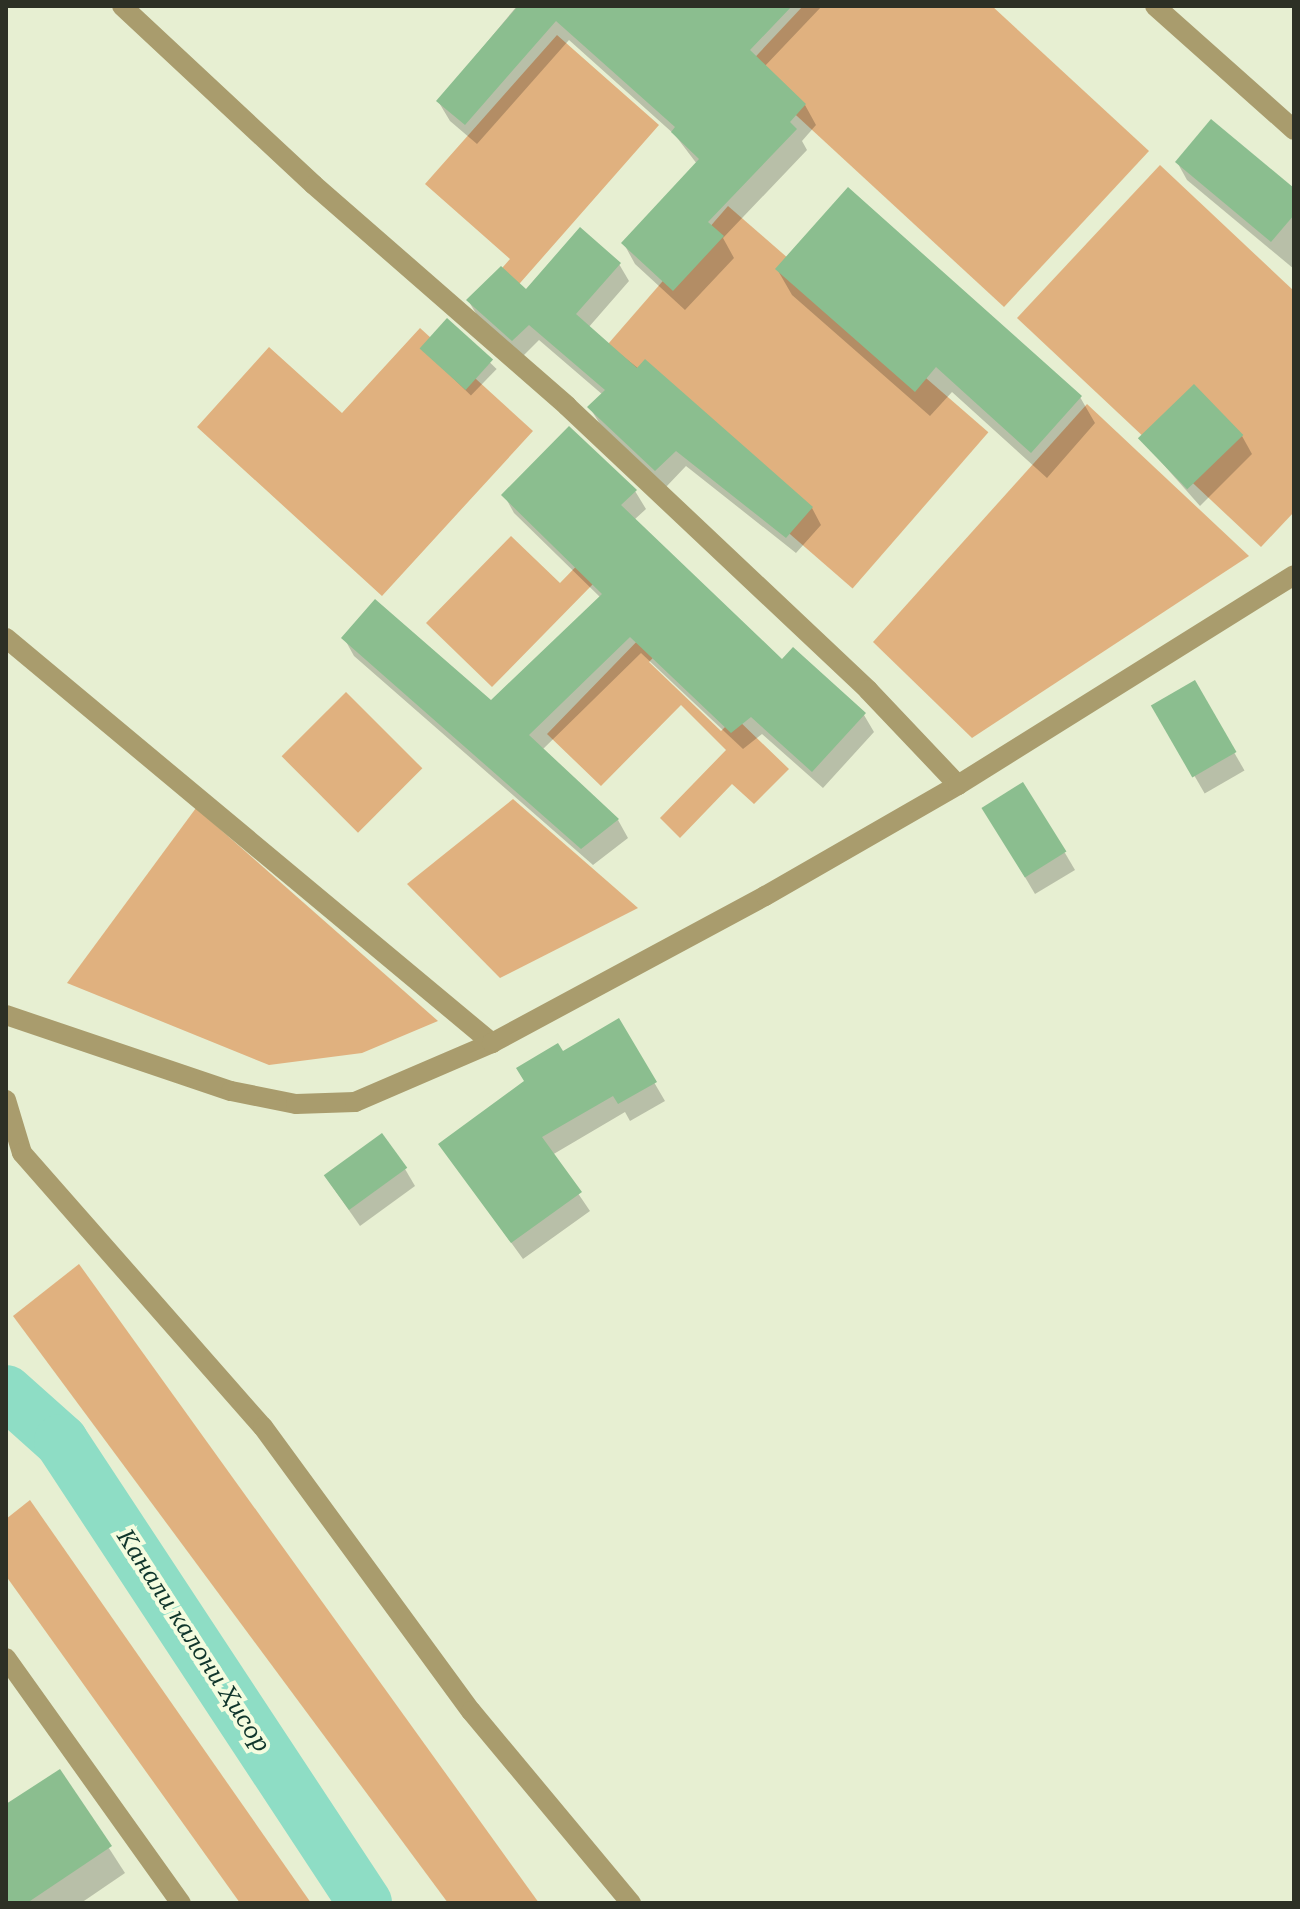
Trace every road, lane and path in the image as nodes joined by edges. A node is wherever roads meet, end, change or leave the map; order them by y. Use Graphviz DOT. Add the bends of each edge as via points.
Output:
graph roads {
  1 [pos="122,6"];
  2 [pos="1155,6"];
  3 [pos="1294,130"];
  4 [pos="1294,575"];
  5 [pos="6,638"];
  6 [pos="958,785"];
  7 [pos="6,1015"];
  8 [pos="492,1043"];
  9 [pos="6,1100"];
  10 [pos="6,1658"];
  11 [pos="181,1903"];
  12 [pos="631,1903"];
  1 -- 6 [label="street" via="314,185 567,406 868,690"];
  2 -- 3 [label="street"];
  4 -- 6 [label="street"];
  5 -- 8 [label="street"];
  6 -- 8 [label="street"];
  7 -- 8 [label="street" via="231,1091 296,1104 355,1102"];
  9 -- 12 [label="street" via="22,1153 263,1427 471,1711"];
  10 -- 11 [label="street"];
}
